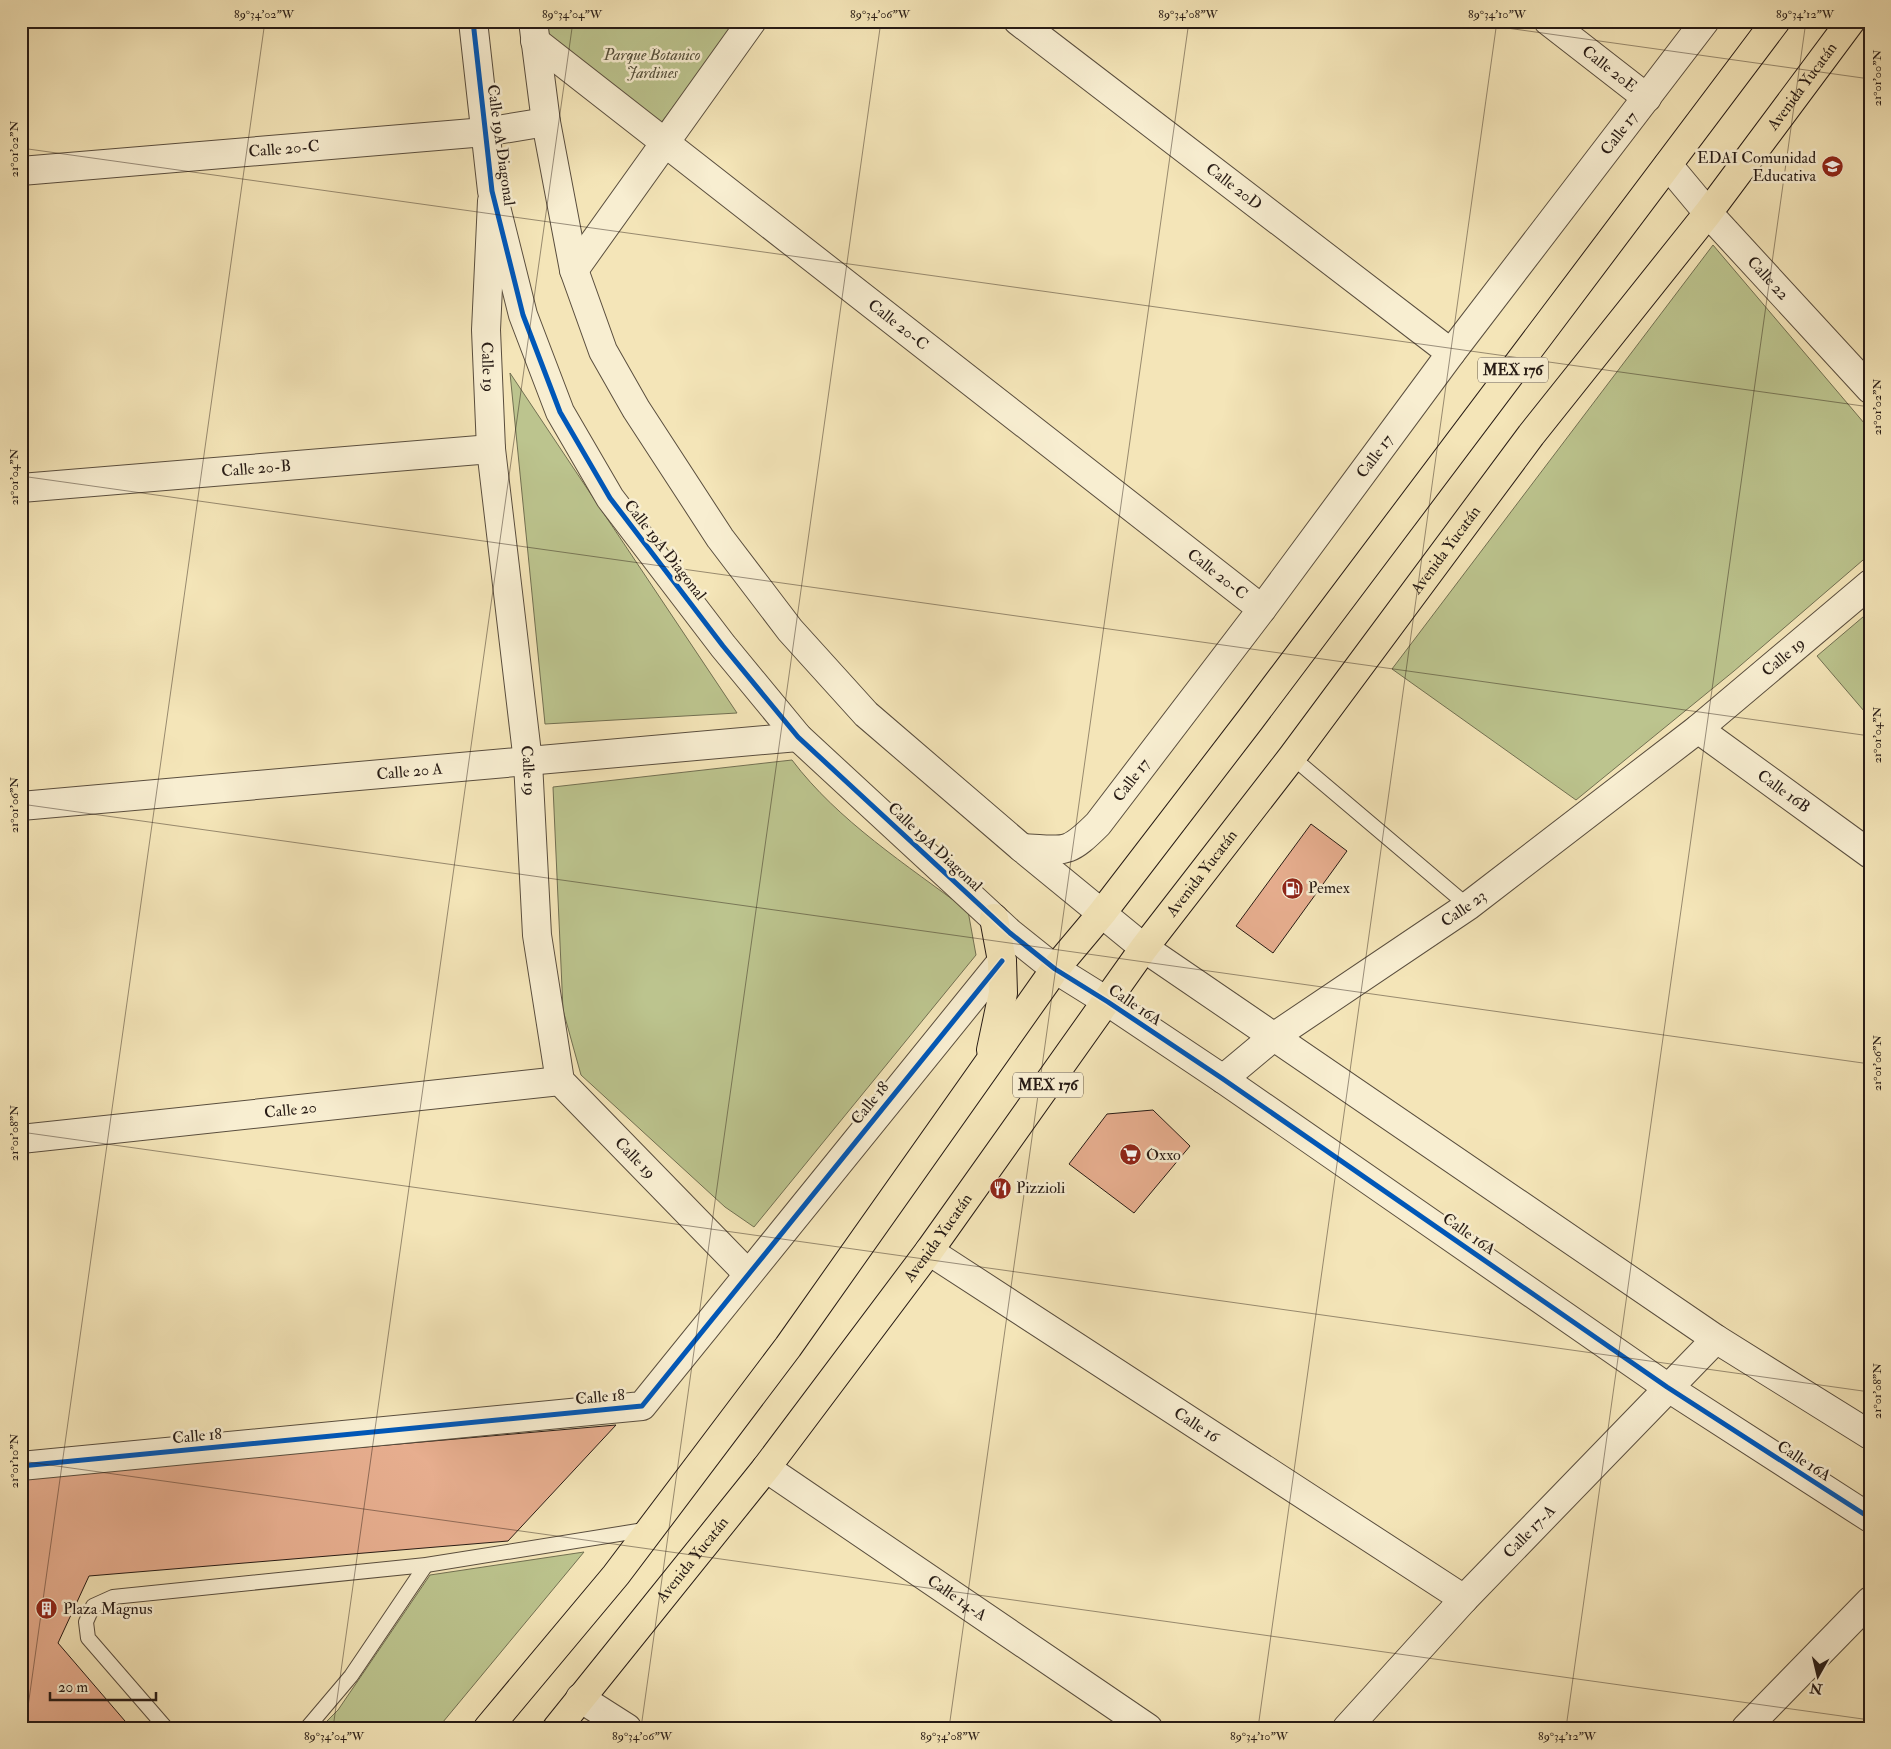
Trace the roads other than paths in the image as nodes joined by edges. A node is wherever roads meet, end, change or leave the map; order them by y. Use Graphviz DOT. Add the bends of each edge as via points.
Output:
graph roads {
  1 [pos="473,21"];
  2 [pos="752,21"];
  3 [pos="1018,21"];
  4 [pos="1548,21"];
  5 [pos="1705,21"];
  6 [pos="1776,21"];
  7 [pos="1851,21"];
  8 [pos="534,31"];
  9 [pos="1647,98"];
  10 [pos="546,122"];
  11 [pos="485,132"];
  12 [pos="663,143"];
  13 [pos="1668,165"];
  14 [pos="21,171"];
  15 [pos="492,191"];
  16 [pos="1708,213"];
  17 [pos="574,270"];
  18 [pos="1451,353"];
  19 [pos="1870,389"];
  20 [pos="491,449"];
  21 [pos="21,488"];
  22 [pos="1870,584"];
  23 [pos="1262,609"];
  24 [pos="1698,729"];
  25 [pos="798,737"];
  26 [pos="1292,758"];
  27 [pos="528,762"];
  28 [pos="21,806"];
  29 [pos="1022,848"];
  30 [pos="1870,854"];
  31 [pos="1468,906"];
  32 [pos="1102,913"];
  33 [pos="994,918"];
  34 [pos="1144,948"];
  35 [pos="1002,961"];
  36 [pos="1055,969"];
  37 [pos="1108,1002"];
  38 [pos="1272,1038"];
  39 [pos="986,1066"];
  40 [pos="1223,1079"];
  41 [pos="560,1080"];
  42 [pos="21,1139"];
  43 [pos="929,1251"];
  44 [pos="748,1274"];
  45 [pos="1716,1339"];
  46 [pos="1668,1387"];
  47 [pos="1870,1435"];
  48 [pos="21,1466"];
  49 [pos="766,1468"];
  50 [pos="1870,1518"];
  51 [pos="651,1529"];
  52 [pos="426,1564"];
  53 [pos="1464,1599"];
  54 [pos="1870,1601"];
  55 [pos="580,1698"];
  56 [pos="166,1728"];
  57 [pos="308,1728"];
  58 [pos="488,1728"];
  59 [pos="557,1728"];
  60 [pos="627,1728"];
  61 [pos="1148,1728"];
  62 [pos="1347,1728"];
  63 [pos="1746,1728"];
  1 -- 11 [label="street, Calle 19A Diagonal"];
  2 -- 12 [label="street"];
  3 -- 18 [label="street, Calle 20D"];
  4 -- 9 [label="street, Calle 20E"];
  5 -- 9 [label="street, Calle 17"];
  6 -- 13 [label="main road, MEX 176"];
  7 -- 16 [label="main road, Avenida Yucatán / MEX 176"];
  8 -- 10 [label="street"];
  8 -- 12 [label="street, Calle 20-C"];
  9 -- 18 [label="street, Calle 17"];
  10 -- 11 [label="street, Calle 20-C"];
  10 -- 17 [label="street"];
  11 -- 14 [label="street, Calle 20-C"];
  11 -- 15 [label="street, Calle 19A Diagonal"];
  12 -- 17 [label="street"];
  12 -- 23 [label="street, Calle 20-C"];
  13 -- 16 [label="street, Calle 22"];
  13 -- 32 [label="main road, MEX 176"];
  15 -- 20 [label="street, Calle 19" via="486,330"];
  15 -- 25 [label="street, Calle 19A Diagonal" via="523,315 560,412 610,498 723,646"];
  16 -- 19 [label="street, Calle 22"];
  16 -- 26 [label="main road, Avenida Yucatán / MEX 176" via="1531,435"];
  17 -- 29 [label="street" via="603,351 636,409 720,538 784,622 866,714"];
  18 -- 23 [label="street, Calle 17"];
  20 -- 21 [label="street, Calle 20-B"];
  20 -- 27 [label="street, Calle 19"];
  22 -- 24 [label="street, Calle 19"];
  23 -- 29 [label="street, Calle 17" via="1079,843 1067,850"];
  24 -- 30 [label="street, Calle 16B"];
  24 -- 31 [label="street, Calle 23"];
  25 -- 27 [label="street, Calle 20 A"];
  25 -- 33 [label="street, Calle 19A Diagonal"];
  26 -- 31 [label="lane"];
  26 -- 34 [label="main road, Avenida Yucatán / MEX 176"];
  27 -- 28 [label="street, Calle 20 A"];
  27 -- 41 [label="street, Calle 19" via="537,936"];
  29 -- 32 [label="street"];
  31 -- 38 [label="street, Calle 23"];
  32 -- 34 [label="street"];
  32 -- 36 [label="main road, MEX 176"];
  33 -- 35 [label="main road"];
  33 -- 36 [label="street, Calle 19A Diagonal"];
  34 -- 37 [label="main road, Avenida Yucatán / MEX 176"];
  34 -- 38 [label="street"];
  35 -- 39 [label="main road" via="1003,993 997,1030"];
  35 -- 44 [label="street, Calle 18"];
  36 -- 37 [label="street, Calle 16A"];
  36 -- 39 [label="main road, MEX 176"];
  37 -- 40 [label="street, Calle 16A"];
  37 -- 43 [label="main road, Avenida Yucatán / MEX 176"];
  38 -- 40 [label="street, Calle 23"];
  38 -- 45 [label="street"];
  39 -- 51 [label="main road, MEX 176" via="788,1346"];
  40 -- 46 [label="street, Calle 16A"];
  41 -- 42 [label="street, Calle 20"];
  41 -- 44 [label="street, Calle 19"];
  43 -- 49 [label="main road, Avenida Yucatán / MEX 176"];
  43 -- 53 [label="street, Calle 16"];
  44 -- 48 [label="street, Calle 18" via="642,1406"];
  45 -- 46 [label="street, Calle 17-A"];
  45 -- 47 [label="street"];
  46 -- 50 [label="street, Calle 16A"];
  46 -- 53 [label="street, Calle 17-A"];
  49 -- 55 [label="main road, Avenida Yucatán / MEX 176"];
  49 -- 61 [label="street, Calle 14-A"];
  51 -- 52 [label="lane"];
  51 -- 58 [label="main road, MEX 176"];
  52 -- 56 [label="lane" via="113,1597 93,1606 86,1622 88,1638"];
  52 -- 57 [label="lane" via="351,1676"];
  53 -- 62 [label="street, Calle 17-A"];
  54 -- 63 [label="street"];
  55 -- 59 [label="main road, Avenida Yucatán / MEX 176"];
  55 -- 60 [label="street"];
}
